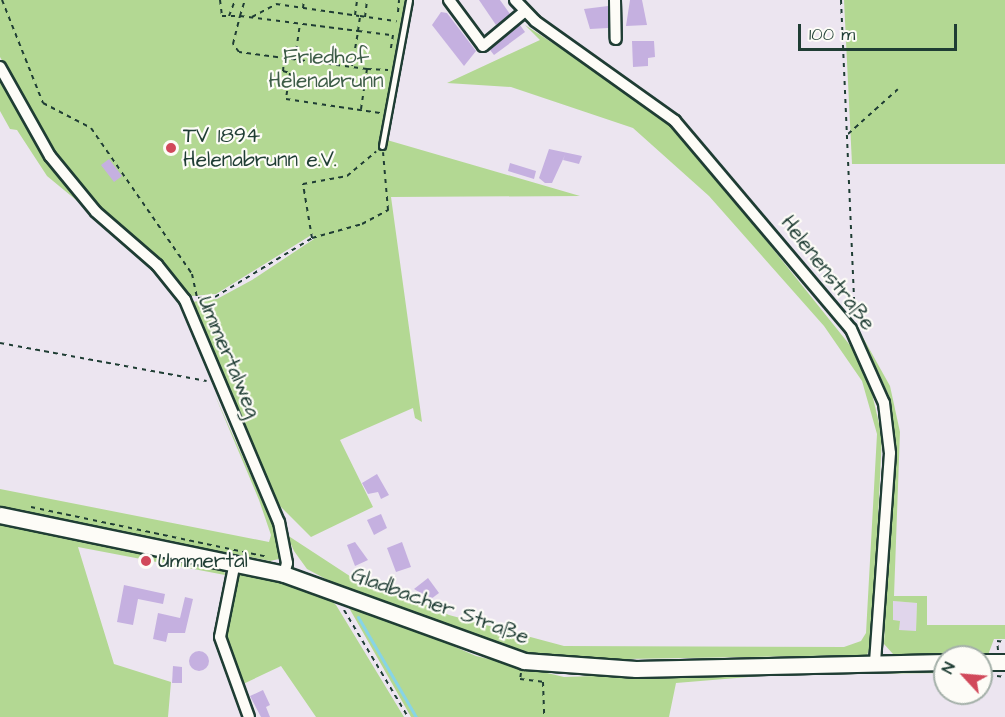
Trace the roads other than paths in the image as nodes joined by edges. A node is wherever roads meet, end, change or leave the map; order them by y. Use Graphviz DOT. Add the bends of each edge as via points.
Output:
graph roads {
  1 [pos="409,0"];
  2 [pos="448,0"];
  3 [pos="515,0"];
  4 [pos="615,0"];
  5 [pos="524,12"];
  6 [pos="616,39"];
  7 [pos="0,67"];
  8 [pos="382,146"];
  9 [pos="0,515"];
  10 [pos="235,562"];
  11 [pos="286,569"];
  12 [pos="933,658"];
  13 [pos="875,662"];
  14 [pos="249,717"];
  1 -- 8 [label="lane"];
  2 -- 5 [label="street" via="483,46"];
  3 -- 5 [label="street, Helenenstraße"];
  4 -- 6 [label="street"];
  5 -- 13 [label="street, Helenenstraße" via="675,121 851,329 884,403 890,453"];
  7 -- 11 [label="street, Ummertalweg" via="50,156 96,212 157,265 185,300 279,522"];
  9 -- 10 [label="main road, Gladbacher Straße"];
  10 -- 11 [label="main road, Gladbacher Straße"];
  10 -- 14 [label="street" via="220,637"];
  11 -- 13 [label="main road, Gladbacher Straße" via="524,661 636,669"];
  12 -- 13 [label="main road, Gladbacher Straße"];
}
